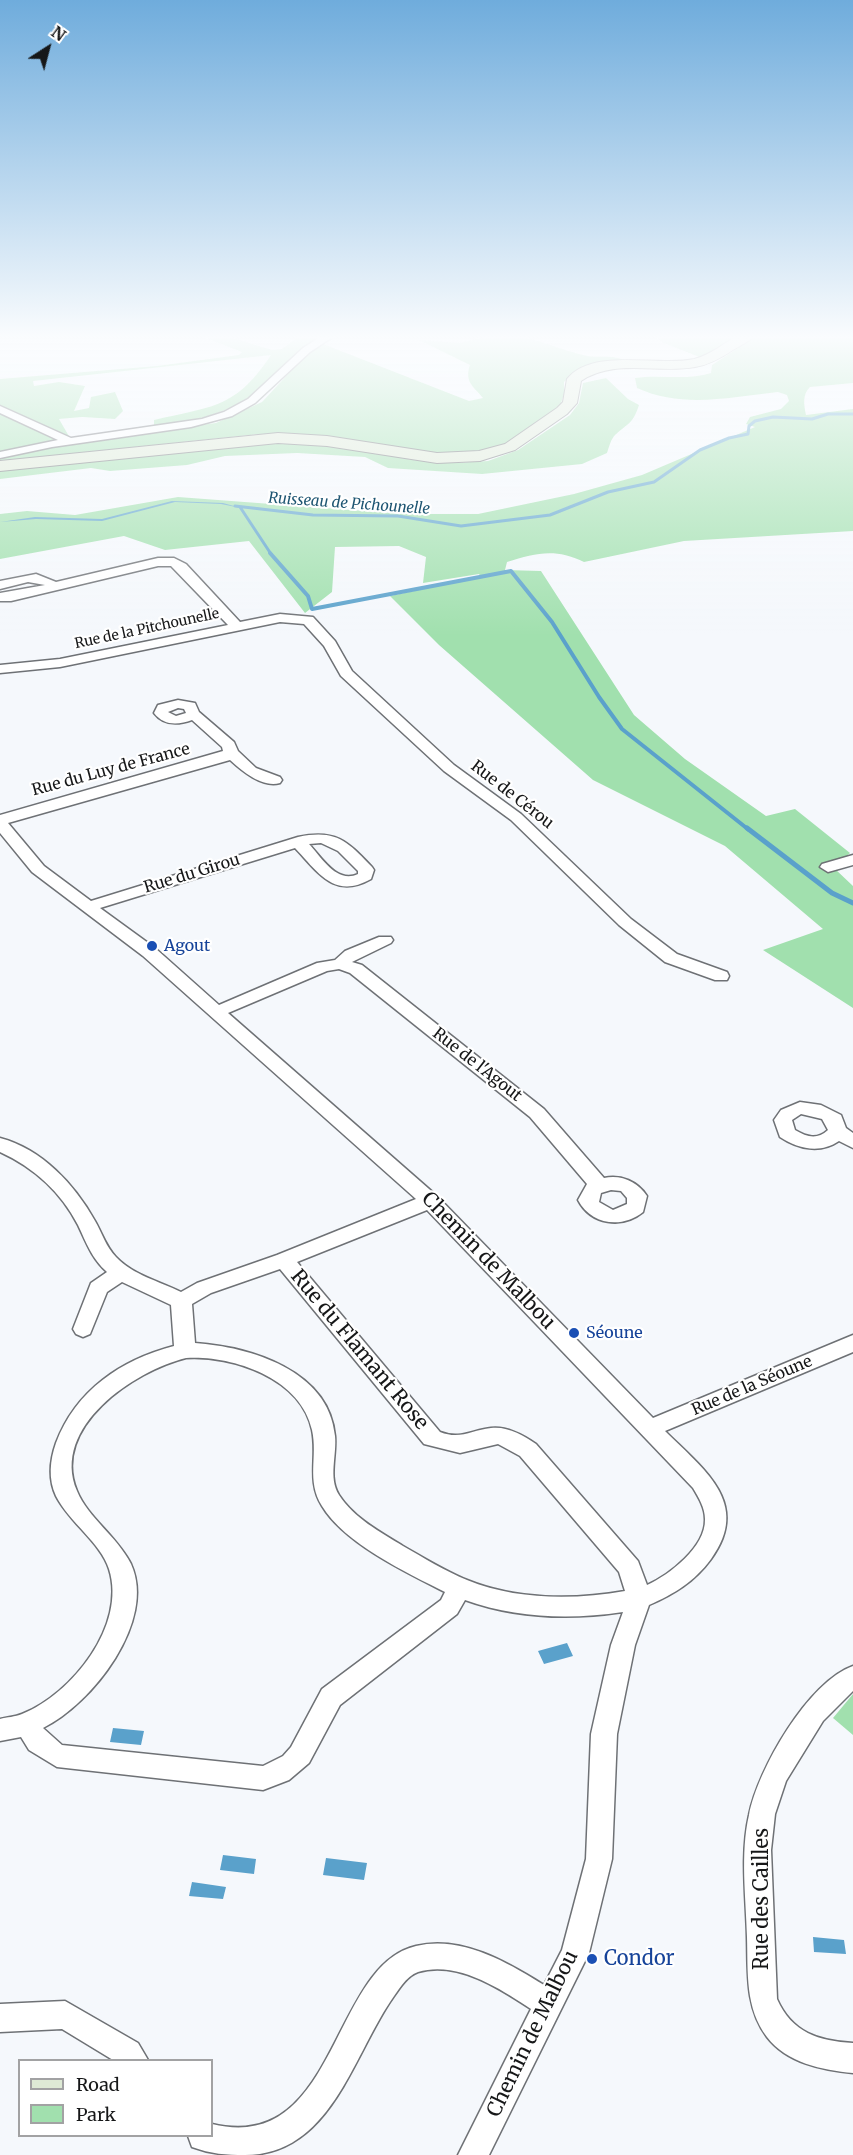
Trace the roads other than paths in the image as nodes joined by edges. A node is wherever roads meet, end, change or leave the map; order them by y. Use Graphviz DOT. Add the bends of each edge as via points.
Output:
graph roads {
  1 [pos="55,435"];
  2 [pos="118,435"];
  3 [pos="528,435"];
  4 [pos="69,441"];
  5 [pos="0,455"];
  6 [pos="0,466"];
  7 [pos="0,585"];
  8 [pos="54,587"];
  9 [pos="0,597"];
  10 [pos="301,618"];
  11 [pos="236,626"];
  12 [pos="0,669"];
  13 [pos="193,714"];
  14 [pos="231,753"];
  15 [pos="275,780"];
  16 [pos="0,821"];
  17 [pos="298,842"];
  18 [pos="853,860"];
  19 [pos="828,867"];
  20 [pos="87,907"];
  21 [pos="385,940"];
  22 [pos="340,964"];
  23 [pos="720,976"];
  24 [pos="218,1011"];
  25 [pos="837,1131"];
  26 [pos="853,1142"];
  27 [pos="0,1144"];
  28 [pos="599,1185"];
  29 [pos="430,1201"];
  30 [pos="284,1260"];
  31 [pos="122,1272"];
  32 [pos="181,1301"];
  33 [pos="83,1329"];
  34 [pos="853,1343"];
  35 [pos="185,1350"];
  36 [pos="651,1428"];
  37 [pos="459,1588"];
  38 [pos="639,1599"];
  39 [pos="853,1677"];
  40 [pos="27,1724"];
  41 [pos="0,1730"];
  42 [pos="550,2005"];
  43 [pos="0,2018"];
  44 [pos="853,2058"];
  45 [pos="132,2059"];
  46 [pos="207,2137"];
  47 [pos="473,2155"];
  1 -- 4 [label="street"];
  2 -- 4 [label="street"];
  3 -- 6 [label="main road" via="510,447 480,456 437,458 327,441 279,438"];
  4 -- 5 [label="street"];
  7 -- 8 [label="street" via="35,577 49,580"];
  8 -- 9 [label="street"];
  8 -- 11 [label="street" via="158,562 174,562"];
  10 -- 11 [label="street, Rue de la Pitchounelle"];
  10 -- 23 [label="street, Rue de Cérou" via="314,625 330,644 346,673 449,768 516,817 625,922 671,958"];
  11 -- 12 [label="street, Rue de la Pitchounelle" via="60,663"];
  13 -- 14 [label="street, Rue du Luy de France" via="229,745"];
  14 -- 15 [label="street, Rue du Luy de France" via="251,771"];
  14 -- 16 [label="street, Rue du Luy de France"];
  16 -- 20 [label="street, Chemin de Malbou" via="38,869"];
  17 -- 20 [label="street, Rue du Girou"];
  18 -- 19 [label="street"];
  20 -- 24 [label="street, Chemin de Malbou" via="133,938"];
  21 -- 22 [label="street"];
  22 -- 24 [label="street" via="323,966"];
  22 -- 28 [label="street, Rue de l'Agout" via="356,969 537,1113"];
  24 -- 29 [label="street, Chemin de Malbou"];
  25 -- 26 [label="street"];
  27 -- 31 [label="street" via="56,1179 85,1218 105,1258"];
  29 -- 30 [label="street, Rue du Flamant Rose"];
  29 -- 36 [label="street, Chemin de Malbou"];
  30 -- 32 [label="street, Rue du Flamant Rose" via="204,1288"];
  30 -- 38 [label="street, Rue du Flamant Rose" via="432,1438 448,1445 497,1436 528,1450 630,1568"];
  31 -- 32 [label="street"];
  31 -- 33 [label="street" via="98,1288"];
  32 -- 35 [label="street"];
  34 -- 36 [label="street, Rue de la Séoune"];
  35 -- 37 [label="street" via="221,1352 252,1361 276,1371 299,1388 322,1429 321,1479 345,1519 372,1539"];
  35 -- 40 [label="street" via="130,1372 102,1391 81,1411 71,1428 61,1466 65,1491 115,1556 124,1580 123,1606 118,1630 101,1659 52,1710"];
  36 -- 38 [label="street, Chemin de Malbou" via="701,1482 713,1503 717,1521 716,1533 706,1549 671,1584"];
  37 -- 38 [label="street" via="540,1605 608,1605"];
  37 -- 40 [label="street" via="449,1607 331,1697 319,1713 301,1757 283,1772 263,1778 57,1756 38,1742"];
  38 -- 42 [label="street, Chemin de Malbou" via="623,1645 604,1734 599,1859 575,1953"];
  39 -- 44 [label="street, Rue des Cailles" via="814,1713 775,1776 762,1814 758,1850 763,2000 770,2018 782,2035 797,2046 824,2057"];
  40 -- 41 [label="street"];
  42 -- 46 [label="street" via="507,1978 463,1960 414,1960 397,1970 377,1995 327,2086 306,2114 285,2132 260,2142 230,2143"];
  42 -- 47 [label="street, Chemin de Malbou"];
  43 -- 45 [label="street" via="65,2016"];
}
